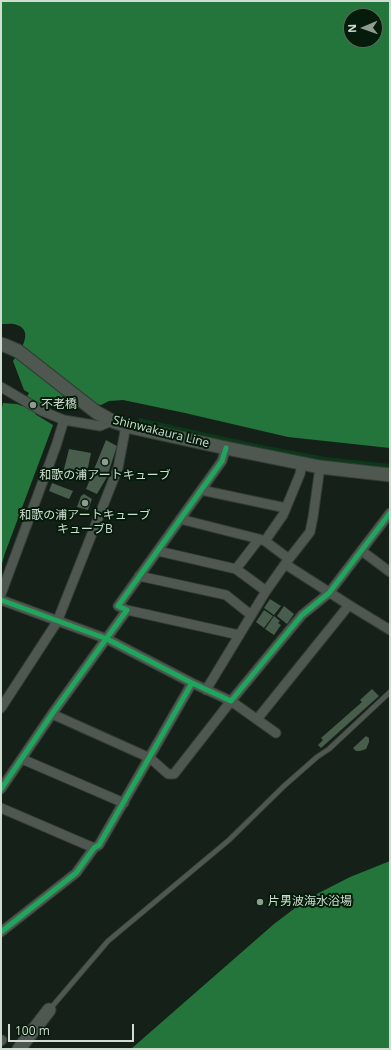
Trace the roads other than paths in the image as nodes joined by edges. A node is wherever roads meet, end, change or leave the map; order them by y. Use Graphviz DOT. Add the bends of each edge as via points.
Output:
graph roads {
  1 [pos="1,344"];
  2 [pos="1,387"];
  3 [pos="64,420"];
  4 [pos="112,421"];
  5 [pos="126,426"];
  6 [pos="226,448"];
  7 [pos="302,464"];
  8 [pos="320,467"];
  9 [pos="390,475"];
  10 [pos="201,490"];
  11 [pos="286,508"];
  12 [pos="390,513"];
  13 [pos="180,519"];
  14 [pos="262,540"];
  15 [pos="158,550"];
  16 [pos="362,551"];
  17 [pos="287,562"];
  18 [pos="236,569"];
  19 [pos="390,572"];
  20 [pos="139,576"];
  21 [pos="266,591"];
  22 [pos="329,593"];
  23 [pos="1,594"];
  24 [pos="1,600"];
  25 [pos="349,605"];
  26 [pos="127,610"];
  27 [pos="251,615"];
  28 [pos="58,622"];
  29 [pos="390,630"];
  30 [pos="239,635"];
  31 [pos="107,639"];
  32 [pos="192,684"];
  33 [pos="206,690"];
  34 [pos="390,692"];
  35 [pos="232,701"];
  36 [pos="1,708"];
  37 [pos="52,714"];
  38 [pos="258,718"];
  39 [pos="276,733"];
  40 [pos="22,758"];
  41 [pos="150,758"];
  42 [pos="1,789"];
  43 [pos="124,803"];
  44 [pos="1,808"];
  45 [pos="94,848"];
  46 [pos="1,932"];
  47 [pos="49,1010"];
  48 [pos="19,1049"];
  1 -- 4 [label="main road, Shinwakaura Line" via="18,351 96,412"];
  2 -- 3 [label="street" via="42,411"];
  3 -- 4 [label="street" via="100,426"];
  3 -- 23 [label="street"];
  4 -- 5 [label="main road, Shinwakaura Line"];
  5 -- 6 [label="main road, Shinwakaura Line"];
  5 -- 28 [label="street" via="118,468"];
  6 -- 7 [label="main road, Shinwakaura Line"];
  6 -- 10 [label="street" via="222,460"];
  7 -- 8 [label="main road, Shinwakaura Line"];
  7 -- 11 [label="street"];
  8 -- 9 [label="main road, Shinwakaura Line"];
  8 -- 17 [label="street" via="310,532"];
  10 -- 11 [label="street"];
  10 -- 13 [label="street"];
  11 -- 14 [label="street"];
  12 -- 16 [label="street"];
  13 -- 14 [label="street"];
  13 -- 15 [label="street"];
  14 -- 17 [label="street"];
  14 -- 18 [label="street"];
  15 -- 18 [label="street"];
  15 -- 20 [label="street"];
  16 -- 19 [label="street"];
  16 -- 22 [label="street"];
  17 -- 21 [label="street"];
  17 -- 22 [label="street"];
  18 -- 21 [label="street"];
  20 -- 26 [label="street" via="118,606"];
  20 -- 27 [label="street" via="226,595"];
  21 -- 27 [label="street"];
  22 -- 25 [label="street"];
  22 -- 35 [label="street" via="302,615"];
  24 -- 28 [label="street"];
  25 -- 29 [label="street"];
  25 -- 38 [label="street"];
  26 -- 30 [label="street"];
  26 -- 31 [label="street"];
  27 -- 30 [label="street"];
  28 -- 31 [label="street"];
  28 -- 36 [label="street"];
  30 -- 33 [label="street"];
  31 -- 32 [label="street"];
  31 -- 37 [label="street"];
  32 -- 33 [label="street"];
  32 -- 41 [label="street"];
  33 -- 35 [label="street"];
  34 -- 47 [label="lane" via="284,786 229,840 108,941"];
  35 -- 38 [label="street"];
  35 -- 41 [label="street" via="174,774 168,774"];
  37 -- 40 [label="street"];
  37 -- 41 [label="street"];
  38 -- 39 [label="street"];
  40 -- 42 [label="street"];
  40 -- 43 [label="street"];
  41 -- 43 [label="street"];
  43 -- 45 [label="street" via="99,845"];
  44 -- 45 [label="street"];
  45 -- 46 [label="street" via="76,874"];
  47 -- 48 [label="main road"];
}
